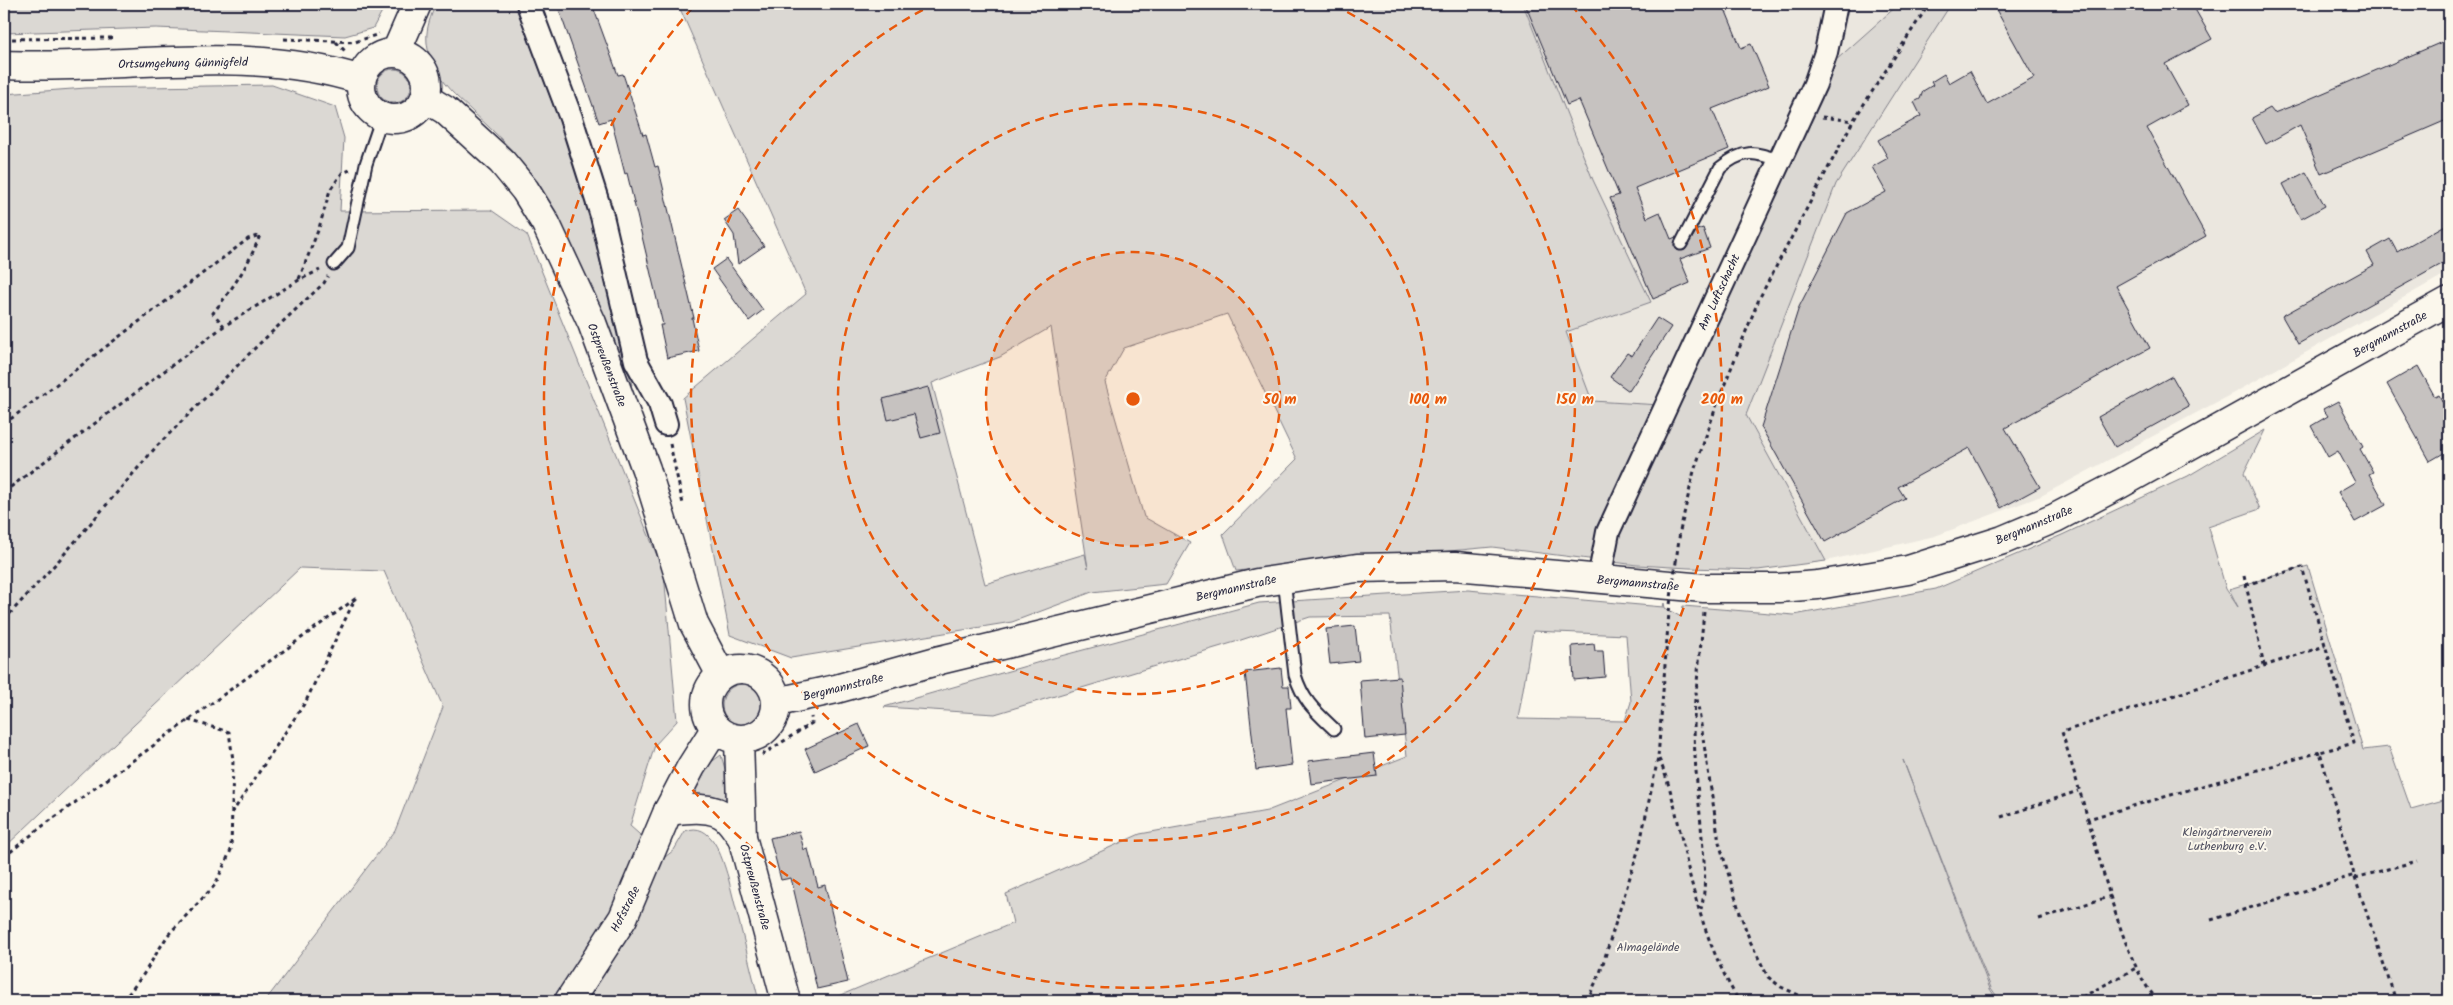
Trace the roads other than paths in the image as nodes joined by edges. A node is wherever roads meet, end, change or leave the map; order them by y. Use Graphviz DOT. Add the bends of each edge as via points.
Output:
graph roads {
  1 [pos="417,4"];
  2 [pos="528,4"];
  3 [pos="1836,4"];
  4 [pos="396,52"];
  5 [pos="4,65"];
  6 [pos="361,80"];
  7 [pos="425,98"];
  8 [pos="382,117"];
  9 [pos="1780,161"];
  10 [pos="1681,244"];
  11 [pos="334,264"];
  12 [pos="2449,301"];
  13 [pos="666,424"];
  14 [pos="1284,577"];
  15 [pos="1599,579"];
  16 [pos="721,675"];
  17 [pos="777,702"];
  18 [pos="715,729"];
  19 [pos="1334,730"];
  20 [pos="740,740"];
  21 [pos="668,812"];
  22 [pos="742,838"];
  23 [pos="569,1001"];
  24 [pos="786,1001"];
  1 -- 4 [label="street"];
  2 -- 13 [label="street" via="571,118 602,216 636,361 660,404"];
  3 -- 9 [label="street, Am Luftschacht" via="1826,52"];
  4 -- 6 [label="street" via="377,57 364,70"];
  4 -- 7 [label="street" via="415,60 422,68 427,88"];
  5 -- 6 [label="street, Ortsumgehung Günnigfeld" via="203,60 272,63"];
  6 -- 8 [label="street" via="364,102"];
  7 -- 8 [label="street" via="420,107 407,116"];
  7 -- 16 [label="street, Ostpreußenstraße" via="445,110 502,162 525,190 546,224 592,324 646,469 694,624"];
  8 -- 11 [label="lane" via="366,164 348,248"];
  9 -- 10 [label="lane" via="1752,152 1730,160 1720,168"];
  9 -- 15 [label="street, Am Luftschacht" via="1608,532"];
  12 -- 15 [label="street, Bergmannstraße" via="2120,484 2055,518 2003,540 1908,570 1779,588 1704,588"];
  14 -- 15 [label="street, Bergmannstraße" via="1357,568 1455,566"];
  14 -- 17 [label="street, Bergmannstraße"];
  14 -- 19 [label="lane" via="1297,681 1308,705"];
  16 -- 17 [label="street" via="741,669 762,675 775,692"];
  16 -- 18 [label="street" via="707,695 708,718"];
  17 -- 20 [label="street" via="771,725 752,739"];
  18 -- 20 [label="street"];
  18 -- 21 [label="street, Hofstraße"];
  20 -- 22 [label="street, Ostpreußenstraße"];
  21 -- 22 [label="street" via="692,808 718,814 726,817"];
  21 -- 23 [label="street, Hofstraße" via="623,918"];
  22 -- 24 [label="street, Ostpreußenstraße"];
}
